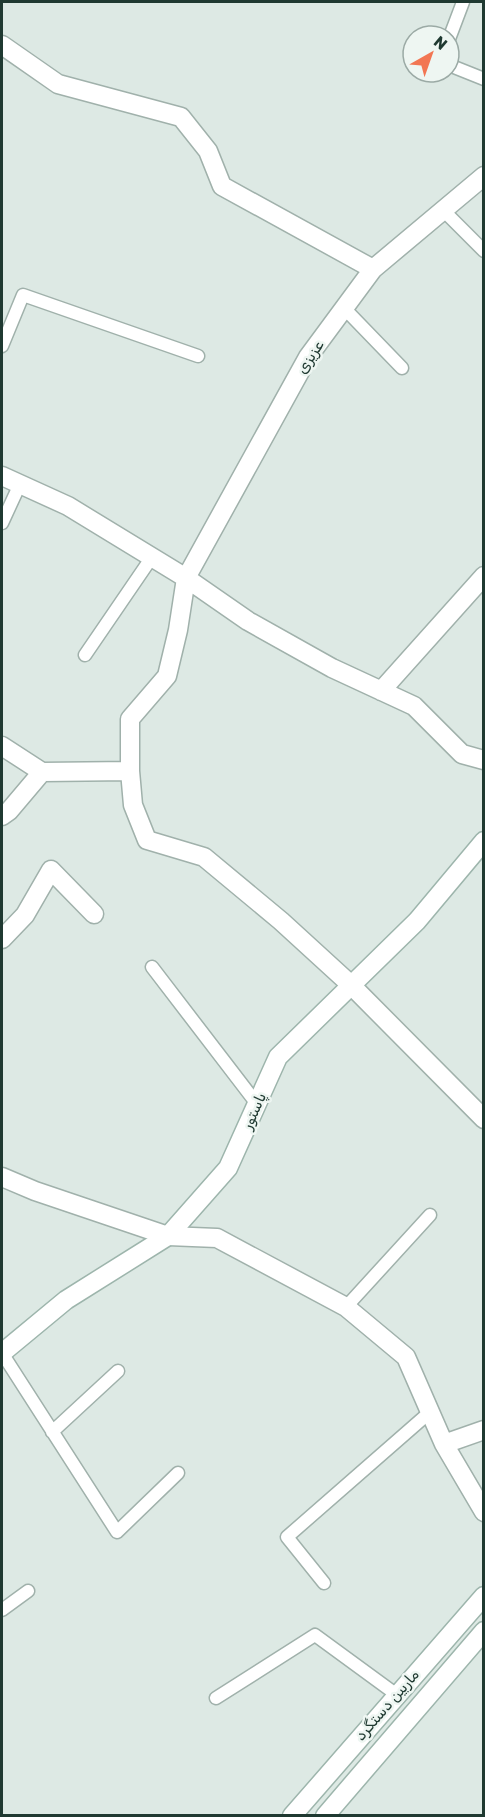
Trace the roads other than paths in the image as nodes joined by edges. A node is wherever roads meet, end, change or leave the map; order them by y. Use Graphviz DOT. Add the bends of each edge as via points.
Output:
graph roads {
  1 [pos="463,2"];
  2 [pos="455,24"];
  3 [pos="2,45"];
  4 [pos="461,70"];
  5 [pos="483,79"];
  6 [pos="483,177"];
  7 [pos="443,210"];
  8 [pos="483,250"];
  9 [pos="373,269"];
  10 [pos="344,308"];
  11 [pos="2,346"];
  12 [pos="198,356"];
  13 [pos="402,368"];
  14 [pos="2,476"];
  15 [pos="20,484"];
  16 [pos="2,523"];
  17 [pos="152,557"];
  18 [pos="483,576"];
  19 [pos="186,578"];
  20 [pos="85,655"];
  21 [pos="381,691"];
  22 [pos="2,746"];
  23 [pos="483,760"];
  24 [pos="130,771"];
  25 [pos="42,772"];
  26 [pos="2,816"];
  27 [pos="483,841"];
  28 [pos="94,914"];
  29 [pos="2,939"];
  30 [pos="152,967"];
  31 [pos="351,985"];
  32 [pos="257,1104"];
  33 [pos="483,1119"];
  34 [pos="2,1178"];
  35 [pos="430,1215"];
  36 [pos="168,1236"];
  37 [pos="346,1307"];
  38 [pos="2,1353"];
  39 [pos="118,1371"];
  40 [pos="430,1412"];
  41 [pos="483,1430"];
  42 [pos="52,1432"];
  43 [pos="444,1444"];
  44 [pos="178,1473"];
  45 [pos="483,1512"];
  46 [pos="324,1583"];
  47 [pos="28,1591"];
  48 [pos="483,1596"];
  49 [pos="2,1610"];
  50 [pos="483,1631"];
  51 [pos="397,1695"];
  52 [pos="216,1698"];
  53 [pos="292,1815"];
  54 [pos="325,1815"];
  1 -- 2 [label="lane"];
  3 -- 9 [label="street" via="58,84 181,117 208,151 222,186"];
  4 -- 5 [label="lane"];
  6 -- 7 [label="street, عزیزی"];
  7 -- 8 [label="lane"];
  7 -- 9 [label="street, عزیزی"];
  9 -- 10 [label="street, عزیزی"];
  10 -- 13 [label="lane"];
  10 -- 19 [label="street, عزیزی" via="308,357"];
  11 -- 12 [label="lane" via="23,295"];
  14 -- 15 [label="street"];
  15 -- 16 [label="lane"];
  15 -- 17 [label="street" via="68,506"];
  17 -- 19 [label="street"];
  17 -- 20 [label="lane"];
  18 -- 21 [label="street"];
  19 -- 21 [label="street" via="248,621"];
  19 -- 24 [label="street" via="167,676 130,719"];
  21 -- 23 [label="street" via="414,706 462,754"];
  22 -- 25 [label="street"];
  24 -- 25 [label="street"];
  24 -- 31 [label="street" via="133,805 147,840 204,857"];
  25 -- 26 [label="street"];
  27 -- 31 [label="street, پاستور" via="417,921"];
  28 -- 29 [label="street" via="51,870 25,915"];
  30 -- 32 [label="lane"];
  31 -- 32 [label="street, پاستور" via="278,1057"];
  31 -- 33 [label="street"];
  32 -- 36 [label="street, پاستور" via="228,1168"];
  34 -- 36 [label="street"];
  35 -- 37 [label="lane"];
  36 -- 37 [label="street" via="218,1238"];
  36 -- 38 [label="street, پاستور" via="66,1300"];
  37 -- 40 [label="street" via="406,1357"];
  38 -- 42 [label="lane"];
  39 -- 42 [label="lane"];
  40 -- 43 [label="street"];
  40 -- 46 [label="lane" via="287,1537"];
  41 -- 43 [label="street"];
  42 -- 44 [label="lane" via="117,1532"];
  43 -- 45 [label="street"];
  47 -- 49 [label="lane"];
  48 -- 51 [label="street, ماربین دستگرد"];
  50 -- 54 [label="street, ماربین دستگرد"];
  51 -- 52 [label="lane" via="315,1635"];
  51 -- 53 [label="street, ماربین دستگرد"];
}
